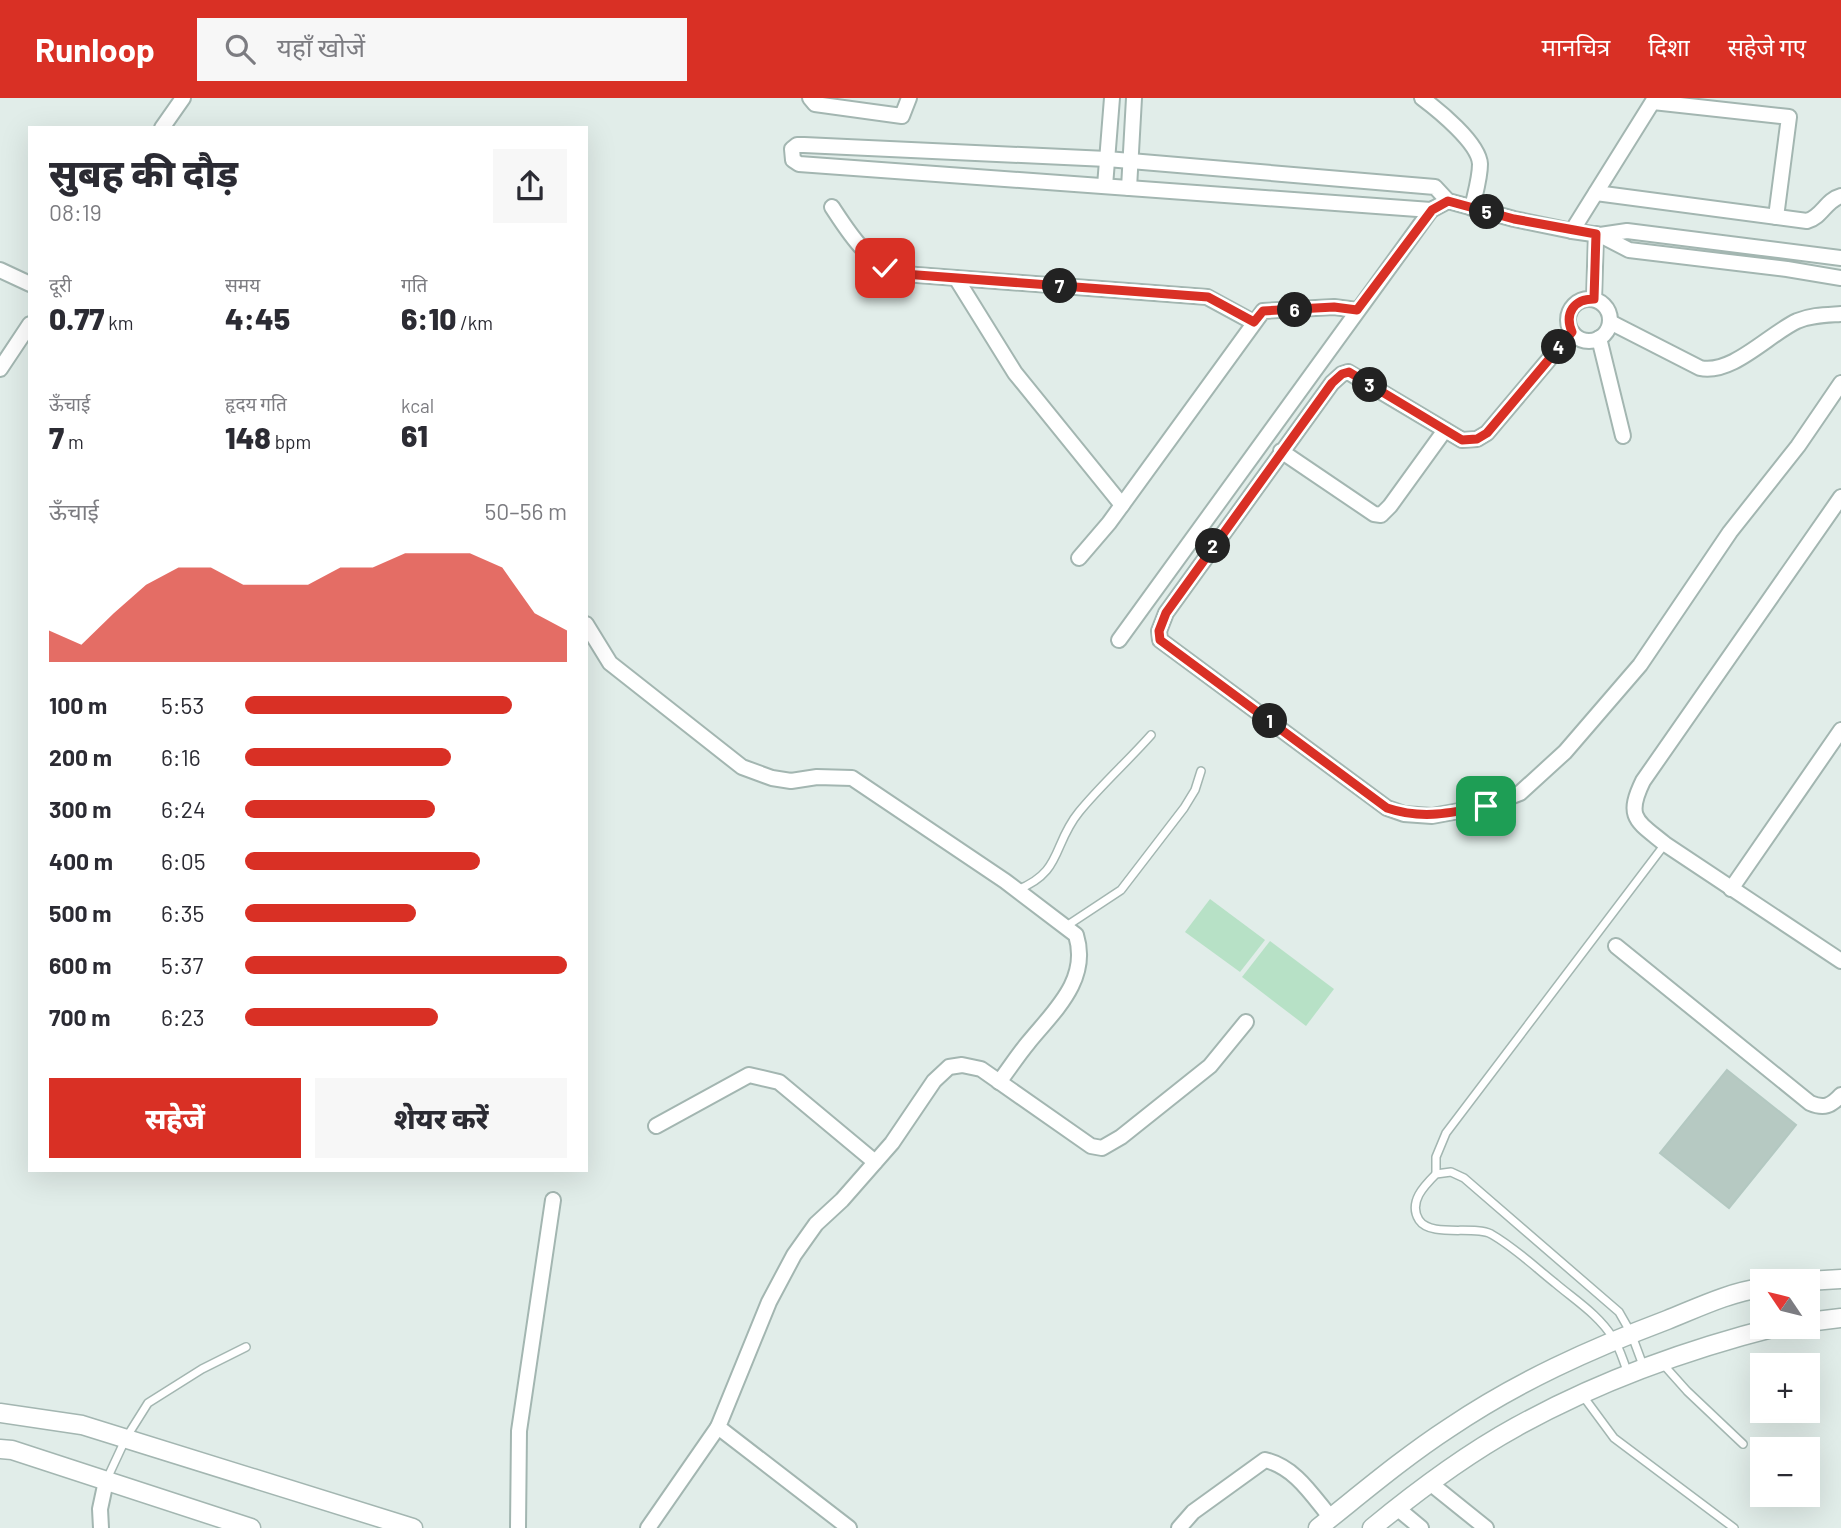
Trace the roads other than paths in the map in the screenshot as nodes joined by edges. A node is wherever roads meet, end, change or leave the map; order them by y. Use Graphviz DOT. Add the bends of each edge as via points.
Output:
graph roads {
  1 [pos="183,98"];
  2 [pos="810,98"];
  3 [pos="909,98"];
  4 [pos="1112,98"];
  5 [pos="1134,98"];
  6 [pos="1422,98"];
  7 [pos="1654,100"];
  8 [pos="163,126"];
  9 [pos="1107,159"];
  10 [pos="1130,161"];
  11 [pos="1105,186"];
  12 [pos="1129,188"];
  13 [pos="1596,193"];
  14 [pos="1838,193"];
  15 [pos="1448,201"];
  16 [pos="832,207"];
  17 [pos="1472,208"];
  18 [pos="1432,210"];
  19 [pos="1776,217"];
  20 [pos="1572,231"];
  21 [pos="1598,234"];
  22 [pos="1788,251"];
  23 [pos="1841,258"];
  24 [pos="1787,269"];
  25 [pos="0,270"];
  26 [pos="956,278"];
  27 [pos="1841,278"];
  28 [pos="28,283"];
  29 [pos="1594,299"];
  30 [pos="1357,310"];
  31 [pos="1841,314"];
  32 [pos="1254,322"];
  33 [pos="1610,322"];
  34 [pos="28,327"];
  35 [pos="1572,332"];
  36 [pos="1599,338"];
  37 [pos="0,369"];
  38 [pos="1841,383"];
  39 [pos="1445,430"];
  40 [pos="1623,436"];
  41 [pos="1281,452"];
  42 [pos="1841,497"];
  43 [pos="1122,505"];
  44 [pos="1079,558"];
  45 [pos="588,627"];
  46 [pos="1119,640"];
  47 [pos="1841,730"];
  48 [pos="1151,736"];
  49 [pos="1201,771"];
  50 [pos="1665,844"];
  51 [pos="1731,888"];
  52 [pos="1017,891"];
  53 [pos="1065,927"];
  54 [pos="1616,946"];
  55 [pos="1841,961"];
  56 [pos="1246,1022"];
  57 [pos="999,1082"];
  58 [pos="1841,1095"];
  59 [pos="656,1126"];
  60 [pos="875,1162"];
  61 [pos="1436,1174"];
  62 [pos="553,1200"];
  63 [pos="1841,1279"];
  64 [pos="1820,1281"];
  65 [pos="1750,1291"];
  66 [pos="1841,1318"];
  67 [pos="1820,1321"];
  68 [pos="1750,1334"];
  69 [pos="1623,1336"];
  70 [pos="246,1347"];
  71 [pos="1662,1362"];
  72 [pos="1636,1371"];
  73 [pos="1581,1394"];
  74 [pos="0,1413"];
  75 [pos="718,1427"];
  76 [pos="127,1438"];
  77 [pos="1743,1444"];
  78 [pos="0,1449"];
  79 [pos="106,1481"];
  80 [pos="1430,1483"];
  81 [pos="1397,1508"];
  82 [pos="1325,1523"];
  83 [pos="101,1528"];
  84 [pos="251,1528"];
  85 [pos="413,1528"];
  86 [pos="518,1528"];
  87 [pos="648,1528"];
  88 [pos="849,1528"];
  89 [pos="1179,1528"];
  90 [pos="1372,1528"];
  91 [pos="1421,1528"];
  92 [pos="1486,1528"];
  93 [pos="1734,1528"];
  1 -- 8 [label="street"];
  2 -- 3 [label="street" via="815,104 902,116"];
  4 -- 9 [label="street"];
  5 -- 10 [label="street"];
  6 -- 17 [label="street" via="1476,151 1480,166"];
  7 -- 13 [label="street"];
  7 -- 19 [label="street" via="1789,117"];
  9 -- 10 [label="street"];
  9 -- 11 [label="street"];
  9 -- 11 [label="street" via="804,145 792,149 793,160 799,164"];
  10 -- 12 [label="street"];
  10 -- 15 [label="street" via="1435,187"];
  11 -- 12 [label="street"];
  12 -- 18 [label="street"];
  13 -- 19 [label="street"];
  13 -- 20 [label="street"];
  14 -- 19 [label="street" via="1812,220"];
  15 -- 17 [label="street"];
  15 -- 18 [label="street"];
  16 -- 26 [label="street" via="857,245 885,268"];
  17 -- 20 [label="street"];
  18 -- 30 [label="street"];
  20 -- 21 [label="street"];
  21 -- 22 [label="street" via="1627,231"];
  21 -- 24 [label="street" via="1629,250"];
  21 -- 29 [label="street"];
  22 -- 23 [label="street"];
  22 -- 24 [label="street"];
  24 -- 27 [label="street"];
  25 -- 28 [label="street"];
  26 -- 32 [label="street" via="1208,297"];
  26 -- 43 [label="street" via="1016,373"];
  29 -- 33 [label="street" via="1609,312"];
  29 -- 35 [label="street" via="1584,299 1569,312"];
  30 -- 32 [label="street" via="1263,311"];
  30 -- 46 [label="street"];
  31 -- 33 [label="street" via="1797,321 1729,363 1710,369"];
  32 -- 43 [label="street"];
  33 -- 36 [label="street"];
  34 -- 37 [label="street"];
  35 -- 36 [label="street" via="1579,339"];
  35 -- 39 [label="street" via="1487,433 1462,440"];
  36 -- 40 [label="street"];
  38 -- 41 [label="street" via="1730,532 1640,665 1565,752 1520,793 1486,806 1432,816 1387,808 1160,640 1166,613"];
  39 -- 41 [label="street" via="1349,372 1332,383"];
  39 -- 41 [label="street" via="1381,515"];
  42 -- 50 [label="street" via="1634,798 1633,810 1640,824"];
  43 -- 44 [label="street"];
  45 -- 52 [label="street" via="610,663 742,767 791,781 852,778"];
  47 -- 51 [label="street"];
  48 -- 52 [label="lane" via="1079,812 1062,836 1046,873"];
  49 -- 53 [label="lane" via="1184,808 1121,890"];
  50 -- 51 [label="street"];
  50 -- 61 [label="lane" via="1446,1133 1436,1157"];
  51 -- 55 [label="street"];
  52 -- 53 [label="street"];
  53 -- 57 [label="street" via="1076,935 1080,948 1074,983"];
  54 -- 58 [label="street" via="1810,1103 1827,1106"];
  56 -- 57 [label="street" via="1210,1066 1102,1148 1091,1146"];
  57 -- 60 [label="street" via="981,1069 949,1067"];
  59 -- 60 [label="street" via="749,1075 779,1082"];
  60 -- 75 [label="street" via="816,1224 794,1255 769,1302"];
  61 -- 69 [label="lane" via="1451,1172 1464,1178 1619,1312"];
  61 -- 69 [label="lane" via="1417,1198 1415,1208 1425,1226 1490,1234"];
  62 -- 86 [label="street" via="519,1431"];
  63 -- 64 [label="street"];
  65 -- 69 [label="street"];
  66 -- 67 [label="street"];
  68 -- 71 [label="street"];
  69 -- 72 [label="lane"];
  69 -- 72 [label="lane"];
  69 -- 82 [label="street" via="1572,1357 1449,1428"];
  70 -- 76 [label="lane" via="148,1403"];
  71 -- 72 [label="street"];
  71 -- 77 [label="lane"];
  72 -- 73 [label="street"];
  73 -- 80 [label="street" via="1514,1428"];
  73 -- 93 [label="lane" via="1614,1438"];
  74 -- 76 [label="street" via="82,1425"];
  75 -- 87 [label="street"];
  75 -- 88 [label="street"];
  76 -- 79 [label="lane"];
  76 -- 85 [label="street"];
  78 -- 79 [label="street"];
  79 -- 83 [label="street"];
  79 -- 84 [label="street"];
  80 -- 81 [label="street"];
  80 -- 92 [label="street"];
  81 -- 90 [label="street"];
  81 -- 91 [label="street"];
  82 -- 89 [label="street" via="1293,1474 1265,1460 1193,1512"];
}
